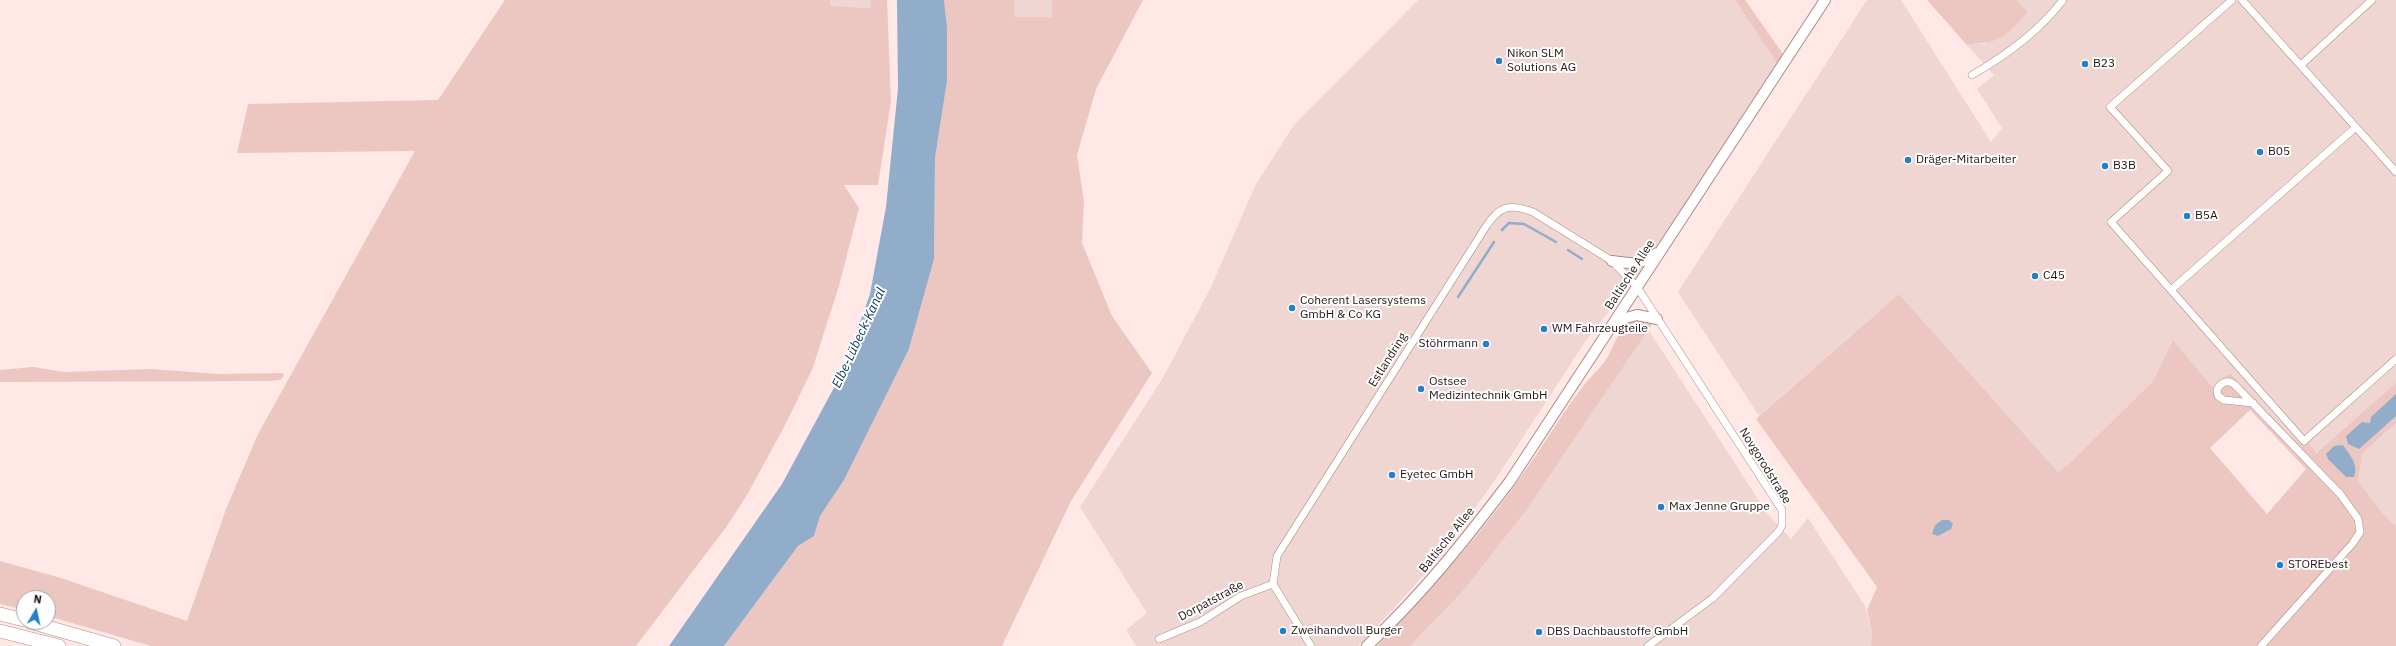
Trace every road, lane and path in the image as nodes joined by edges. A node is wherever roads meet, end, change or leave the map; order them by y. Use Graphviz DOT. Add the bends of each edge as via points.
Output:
graph roads {
  1 [pos="1825,0"];
  2 [pos="2063,0"];
  3 [pos="2232,0"];
  4 [pos="2242,0"];
  5 [pos="2372,0"];
  6 [pos="2302,64"];
  7 [pos="1972,75"];
  8 [pos="2356,127"];
  9 [pos="2396,172"];
  10 [pos="1663,248"];
  11 [pos="1612,261"];
  12 [pos="1637,288"];
  13 [pos="2171,290"];
  14 [pos="1657,319"];
  15 [pos="1615,321"];
  16 [pos="2396,359"];
  17 [pos="2252,403"];
  18 [pos="1273,584"];
  19 [pos="0,614"];
  20 [pos="16,618"];
  21 [pos="56,629"];
  22 [pos="0,631"];
  23 [pos="1159,639"];
  24 [pos="59,646"];
  25 [pos="114,646"];
  26 [pos="1311,646"];
  27 [pos="1367,646"];
  28 [pos="1648,646"];
  29 [pos="2260,646"];
  1 -- 10 [label="main road, Baltische Allee"];
  2 -- 7 [label="street" via="1996,62"];
  3 -- 13 [label="street" via="2110,107 2168,171 2111,222"];
  4 -- 6 [label="street"];
  5 -- 6 [label="street"];
  6 -- 8 [label="street"];
  8 -- 9 [label="street"];
  8 -- 13 [label="street"];
  10 -- 11 [label="main road" via="1645,262 1628,264"];
  10 -- 12 [label="main road, Baltische Allee"];
  11 -- 12 [label="street, Estlandring"];
  11 -- 18 [label="street, Estlandring" via="1533,212 1520,207 1508,207 1497,212 1277,556"];
  12 -- 14 [label="street, Novgorodstraße"];
  12 -- 15 [label="main road, Baltische Allee"];
  13 -- 16 [label="street" via="2304,441"];
  14 -- 15 [label="main road" via="1637,315"];
  14 -- 28 [label="street, Novgorodstraße" via="1782,510 1783,519 1779,531 1713,598"];
  15 -- 27 [label="main road, Baltische Allee" via="1506,487 1402,614"];
  17 -- 17 [label="street" via="2224,400 2218,396 2217,390 2222,383 2232,382"];
  17 -- 29 [label="street" via="2341,495 2358,519 2360,532"];
  18 -- 23 [label="street, Dorpatstraße" via="1241,596 1200,622"];
  18 -- 26 [label="street"];
  19 -- 20 [label="highway"];
  21 -- 25 [label="highway"];
  22 -- 24 [label="highway"];
}
